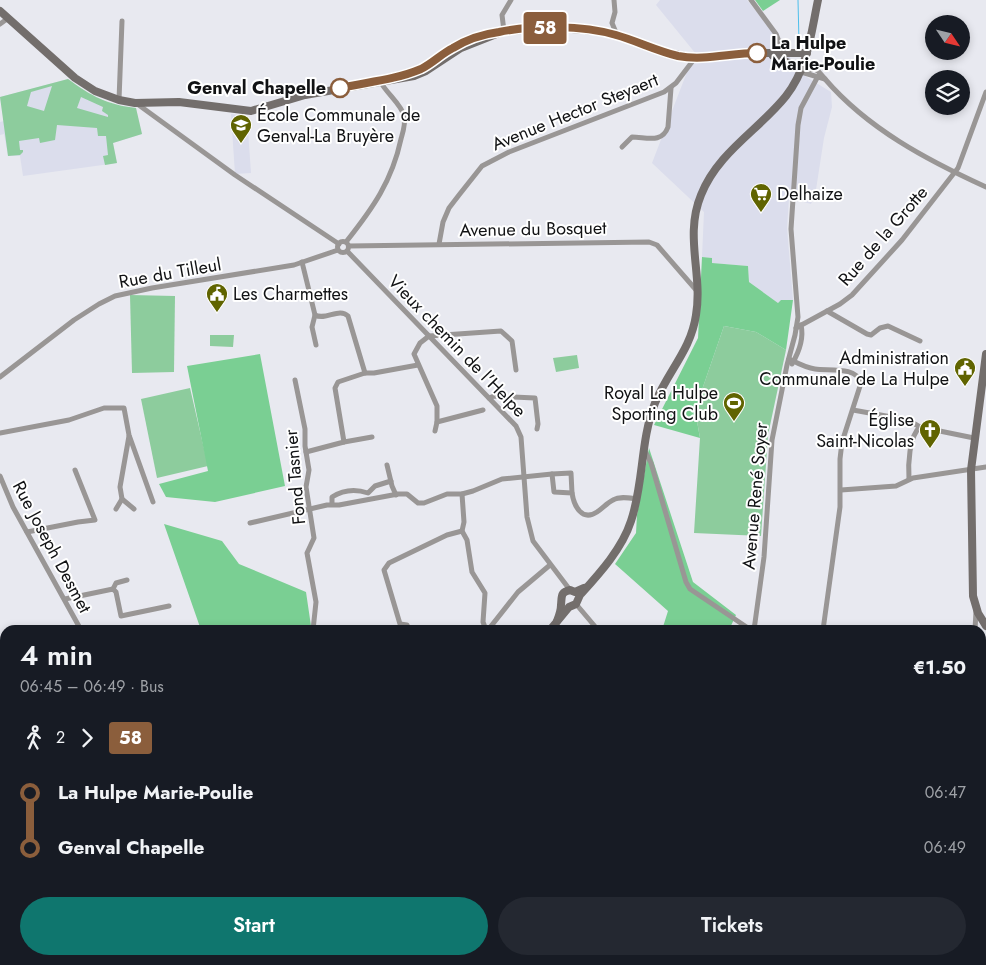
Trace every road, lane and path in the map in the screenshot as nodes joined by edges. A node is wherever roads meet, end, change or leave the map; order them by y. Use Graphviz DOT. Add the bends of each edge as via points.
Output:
graph roads {
  1 [pos="510,0"];
  2 [pos="614,0"];
  3 [pos="752,0"];
  4 [pos="818,0"];
  5 [pos="0,11"];
  6 [pos="7,19"];
  7 [pos="122,21"];
  8 [pos="612,23"];
  9 [pos="0,24"];
  10 [pos="504,31"];
  11 [pos="602,32"];
  12 [pos="617,35"];
  13 [pos="761,53"];
  14 [pos="807,53"];
  15 [pos="784,54"];
  16 [pos="695,58"];
  17 [pos="802,68"];
  18 [pos="811,70"];
  19 [pos="817,78"];
  20 [pos="825,79"];
  21 [pos="380,81"];
  22 [pos="671,88"];
  23 [pos="986,92"];
  24 [pos="119,100"];
  25 [pos="136,103"];
  26 [pos="622,147"];
  27 [pos="955,173"];
  28 [pos="986,187"];
  29 [pos="439,244"];
  30 [pos="347,246"];
  31 [pos="338,247"];
  32 [pos="302,262"];
  33 [pos="697,291"];
  34 [pos="827,311"];
  35 [pos="315,315"];
  36 [pos="799,327"];
  37 [pos="429,336"];
  38 [pos="920,341"];
  39 [pos="316,345"];
  40 [pos="986,354"];
  41 [pos="791,360"];
  42 [pos="418,365"];
  43 [pos="516,370"];
  44 [pos="365,373"];
  45 [pos="0,377"];
  46 [pos="295,380"];
  47 [pos="489,398"];
  48 [pos="483,410"];
  49 [pos="852,410"];
  50 [pos="437,422"];
  51 [pos="920,427"];
  52 [pos="538,429"];
  53 [pos="435,431"];
  54 [pos="0,433"];
  55 [pos="129,435"];
  56 [pos="372,436"];
  57 [pos="974,438"];
  58 [pos="344,442"];
  59 [pos="644,449"];
  60 [pos="306,452"];
  61 [pos="387,464"];
  62 [pos="986,467"];
  63 [pos="75,470"];
  64 [pos="971,470"];
  65 [pos="552,474"];
  66 [pos="0,476"];
  67 [pos="524,476"];
  68 [pos="909,479"];
  69 [pos="390,482"];
  70 [pos="840,490"];
  71 [pos="368,493"];
  72 [pos="572,493"];
  73 [pos="396,494"];
  74 [pos="462,494"];
  75 [pos="122,499"];
  76 [pos="370,499"];
  77 [pos="637,499"];
  78 [pos="153,502"];
  79 [pos="332,504"];
  80 [pos="134,509"];
  81 [pos="309,509"];
  82 [pos="116,510"];
  83 [pos="250,523"];
  84 [pos="462,531"];
  85 [pos="26,532"];
  86 [pos="550,565"];
  87 [pos="127,580"];
  88 [pos="113,589"];
  89 [pos="572,597"];
  90 [pos="65,599"];
  91 [pos="168,606"];
  92 [pos="977,608"];
  93 [pos="558,621"];
  94 [pos="78,625"];
  95 [pos="314,625"];
  96 [pos="408,625"];
  97 [pos="484,625"];
  98 [pos="491,625"];
  99 [pos="554,625"];
  100 [pos="594,625"];
  101 [pos="744,625"];
  102 [pos="756,625"];
  103 [pos="824,625"];
  104 [pos="975,625"];
  105 [pos="986,625"];
  1 -- 10 [label="street" via="502,15"];
  2 -- 8 [label="street"];
  3 -- 15 [label="street" via="776,34"];
  4 -- 14 [label="main road"];
  5 -- 6 [label="main road"];
  6 -- 9 [label="street"];
  6 -- 24 [label="main road" via="84,84"];
  7 -- 24 [label="street"];
  8 -- 11 [label="street"];
  8 -- 12 [label="street"];
  10 -- 11 [label="main road" via="561,28"];
  10 -- 21 [label="main road" via="453,47 423,68"];
  11 -- 12 [label="main road"];
  12 -- 16 [label="main road" via="669,53"];
  13 -- 15 [label="main road"];
  13 -- 16 [label="main road"];
  13 -- 17 [label="main road"];
  14 -- 15 [label="main road"];
  14 -- 17 [label="main road"];
  16 -- 22 [label="street, Avenue Hector Steyaert"];
  17 -- 18 [label="street"];
  17 -- 19 [label="street"];
  17 -- 20 [label="street" via="818,70"];
  17 -- 33 [label="main road" via="786,96 718,165 706,184 697,205 693,232"];
  19 -- 20 [label="street"];
  19 -- 36 [label="street, Avenue René Soyer" via="801,108 797,143 791,229"];
  20 -- 27 [label="street" via="839,96 868,120 910,149"];
  21 -- 25 [label="main road" via="305,95 251,111 179,102"];
  21 -- 30 [label="street" via="402,111 403,132 385,187"];
  22 -- 26 [label="street" via="666,133 658,138 632,137"];
  22 -- 29 [label="street, Avenue Hector Steyaert" via="489,161 449,208"];
  23 -- 27 [label="street, Rue de la Grotte"];
  24 -- 25 [label="main road"];
  25 -- 31 [label="street"];
  27 -- 28 [label="street"];
  27 -- 34 [label="street, Rue de la Grotte" via="862,285"];
  29 -- 30 [label="street, Avenue du Bosquet"];
  29 -- 33 [label="street, Avenue du Bosquet" via="648,242 657,245"];
  30 -- 31 [label="street" via="343,241"];
  30 -- 31 [label="street" via="342,253"];
  30 -- 37 [label="street, Vieux chemin de l'Helpe"];
  31 -- 32 [label="street, Rue du Tilleul"];
  32 -- 35 [label="street"];
  32 -- 45 [label="street, Rue du Tilleul" via="115,296 74,320"];
  33 -- 59 [label="main road" via="697,313 690,342 656,402"];
  34 -- 36 [label="street, Rue de la Grotte"];
  34 -- 38 [label="street" via="871,335 888,326"];
  35 -- 39 [label="street" via="312,327"];
  35 -- 44 [label="street" via="346,313"];
  36 -- 41 [label="street, Avenue René Soyer" via="802,334 798,352"];
  37 -- 42 [label="street" via="414,351"];
  37 -- 43 [label="street" via="501,331 512,341"];
  37 -- 47 [label="street, Vieux chemin de l'Helpe"];
  40 -- 57 [label="main road"];
  41 -- 49 [label="street" via="814,369 852,372 860,378"];
  41 -- 102 [label="street, Avenue René Soyer" via="772,440"];
  42 -- 44 [label="street"];
  42 -- 50 [label="street" via="437,406"];
  44 -- 58 [label="street" via="335,386"];
  46 -- 60 [label="street, Fond Tasnier"];
  47 -- 52 [label="street" via="535,398"];
  47 -- 67 [label="street, Vieux chemin de l'Helpe" via="518,431"];
  48 -- 50 [label="street"];
  49 -- 51 [label="street" via="908,420"];
  49 -- 70 [label="street" via="842,442"];
  50 -- 53 [label="street"];
  51 -- 57 [label="street"];
  51 -- 68 [label="street" via="914,432"];
  54 -- 55 [label="street" via="69,420 104,408 124,408"];
  55 -- 75 [label="street" via="120,487"];
  55 -- 78 [label="street"];
  56 -- 58 [label="street"];
  57 -- 64 [label="main road"];
  58 -- 60 [label="street"];
  59 -- 77 [label="main road"];
  59 -- 101 [label="street" via="686,582 690,589"];
  60 -- 81 [label="street, Fond Tasnier"];
  61 -- 69 [label="street"];
  62 -- 64 [label="street"];
  63 -- 85 [label="street" via="95,520"];
  64 -- 68 [label="street"];
  64 -- 92 [label="main road" via="973,596"];
  65 -- 67 [label="street"];
  65 -- 72 [label="street" via="554,492"];
  65 -- 72 [label="street" via="571,473"];
  66 -- 85 [label="street, Rue Joseph Desmet"];
  67 -- 74 [label="street" via="502,479"];
  67 -- 86 [label="street, Vieux chemin de l'Helpe" via="530,533 537,549"];
  68 -- 70 [label="street" via="896,486"];
  69 -- 71 [label="street" via="375,486"];
  69 -- 73 [label="street"];
  70 -- 103 [label="street"];
  71 -- 76 [label="street"];
  71 -- 79 [label="street" via="357,490 338,494 332,497"];
  72 -- 77 [label="street" via="574,505 589,515 612,500"];
  73 -- 74 [label="street" via="407,494 424,503 447,494"];
  73 -- 76 [label="street"];
  74 -- 84 [label="street"];
  75 -- 80 [label="street"];
  75 -- 82 [label="street"];
  76 -- 79 [label="street"];
  77 -- 89 [label="main road" via="631,522 618,548 590,583"];
  79 -- 81 [label="street"];
  81 -- 83 [label="street"];
  81 -- 95 [label="street, Fond Tasnier" via="314,538 307,553 316,602"];
  84 -- 96 [label="street" via="389,563 384,570 400,624"];
  84 -- 97 [label="street" via="467,540 472,572 486,593"];
  85 -- 90 [label="street, Rue Joseph Desmet"];
  86 -- 89 [label="street, Vieux chemin de l'Helpe"];
  86 -- 98 [label="street" via="518,592"];
  87 -- 88 [label="street" via="116,583"];
  88 -- 90 [label="street"];
  88 -- 91 [label="street" via="121,616"];
  89 -- 93 [label="main road"];
  89 -- 93 [label="main road" via="562,603"];
  89 -- 100 [label="street, Vieux chemin de l'Helpe"];
  90 -- 94 [label="street, Rue Joseph Desmet"];
  92 -- 104 [label="street"];
  92 -- 105 [label="main road"];
  93 -- 99 [label="main road"];
}
